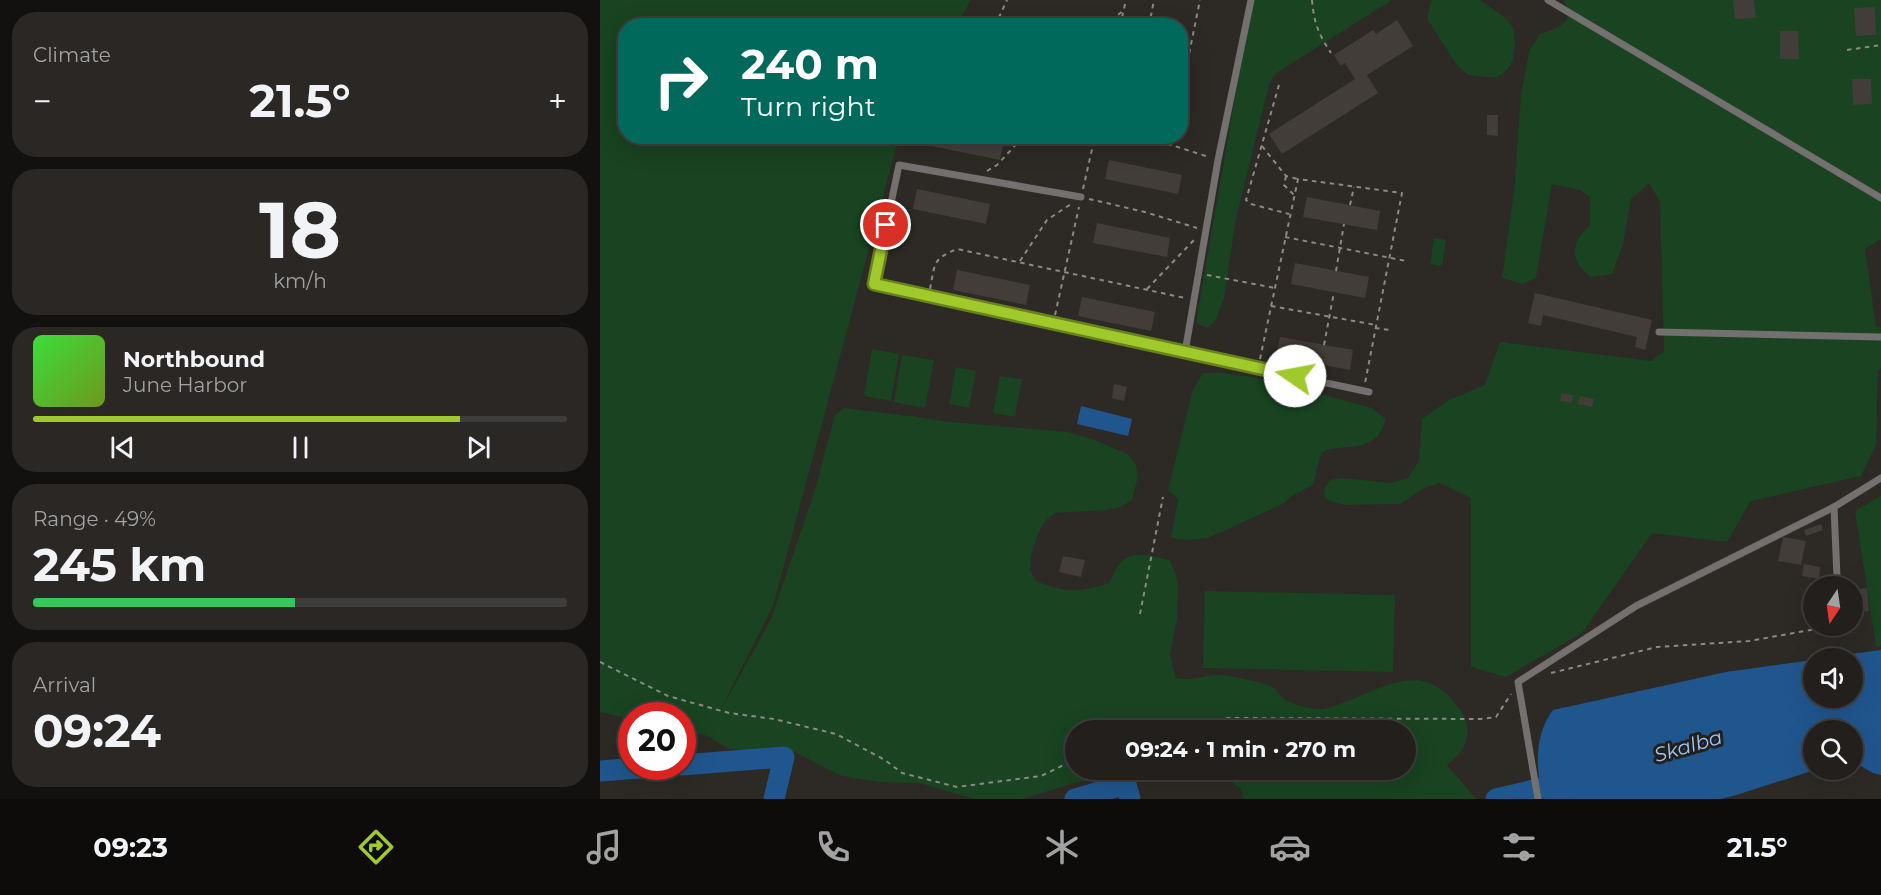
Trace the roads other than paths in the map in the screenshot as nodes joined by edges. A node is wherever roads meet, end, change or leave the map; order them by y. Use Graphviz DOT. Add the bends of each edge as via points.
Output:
graph roads {
  1 [pos="1251,0"];
  2 [pos="1548,0"];
  3 [pos="1561,4"];
  4 [pos="1081,197"];
  5 [pos="1881,198"];
  6 [pos="1659,332"];
  7 [pos="1881,337"];
  8 [pos="1185,352"];
  9 [pos="1367,391"];
  10 [pos="1881,478"];
  11 [pos="1834,507"];
  12 [pos="1838,576"];
  13 [pos="1538,799"];
  1 -- 8 [label="lane" via="1204,230"];
  2 -- 3 [label="lane"];
  3 -- 5 [label="lane"];
  4 -- 8 [label="lane" via="899,165 874,284"];
  6 -- 7 [label="lane"];
  8 -- 9 [label="lane"];
  10 -- 11 [label="lane"];
  11 -- 12 [label="lane"];
  11 -- 13 [label="lane" via="1636,606 1518,682"];
}
